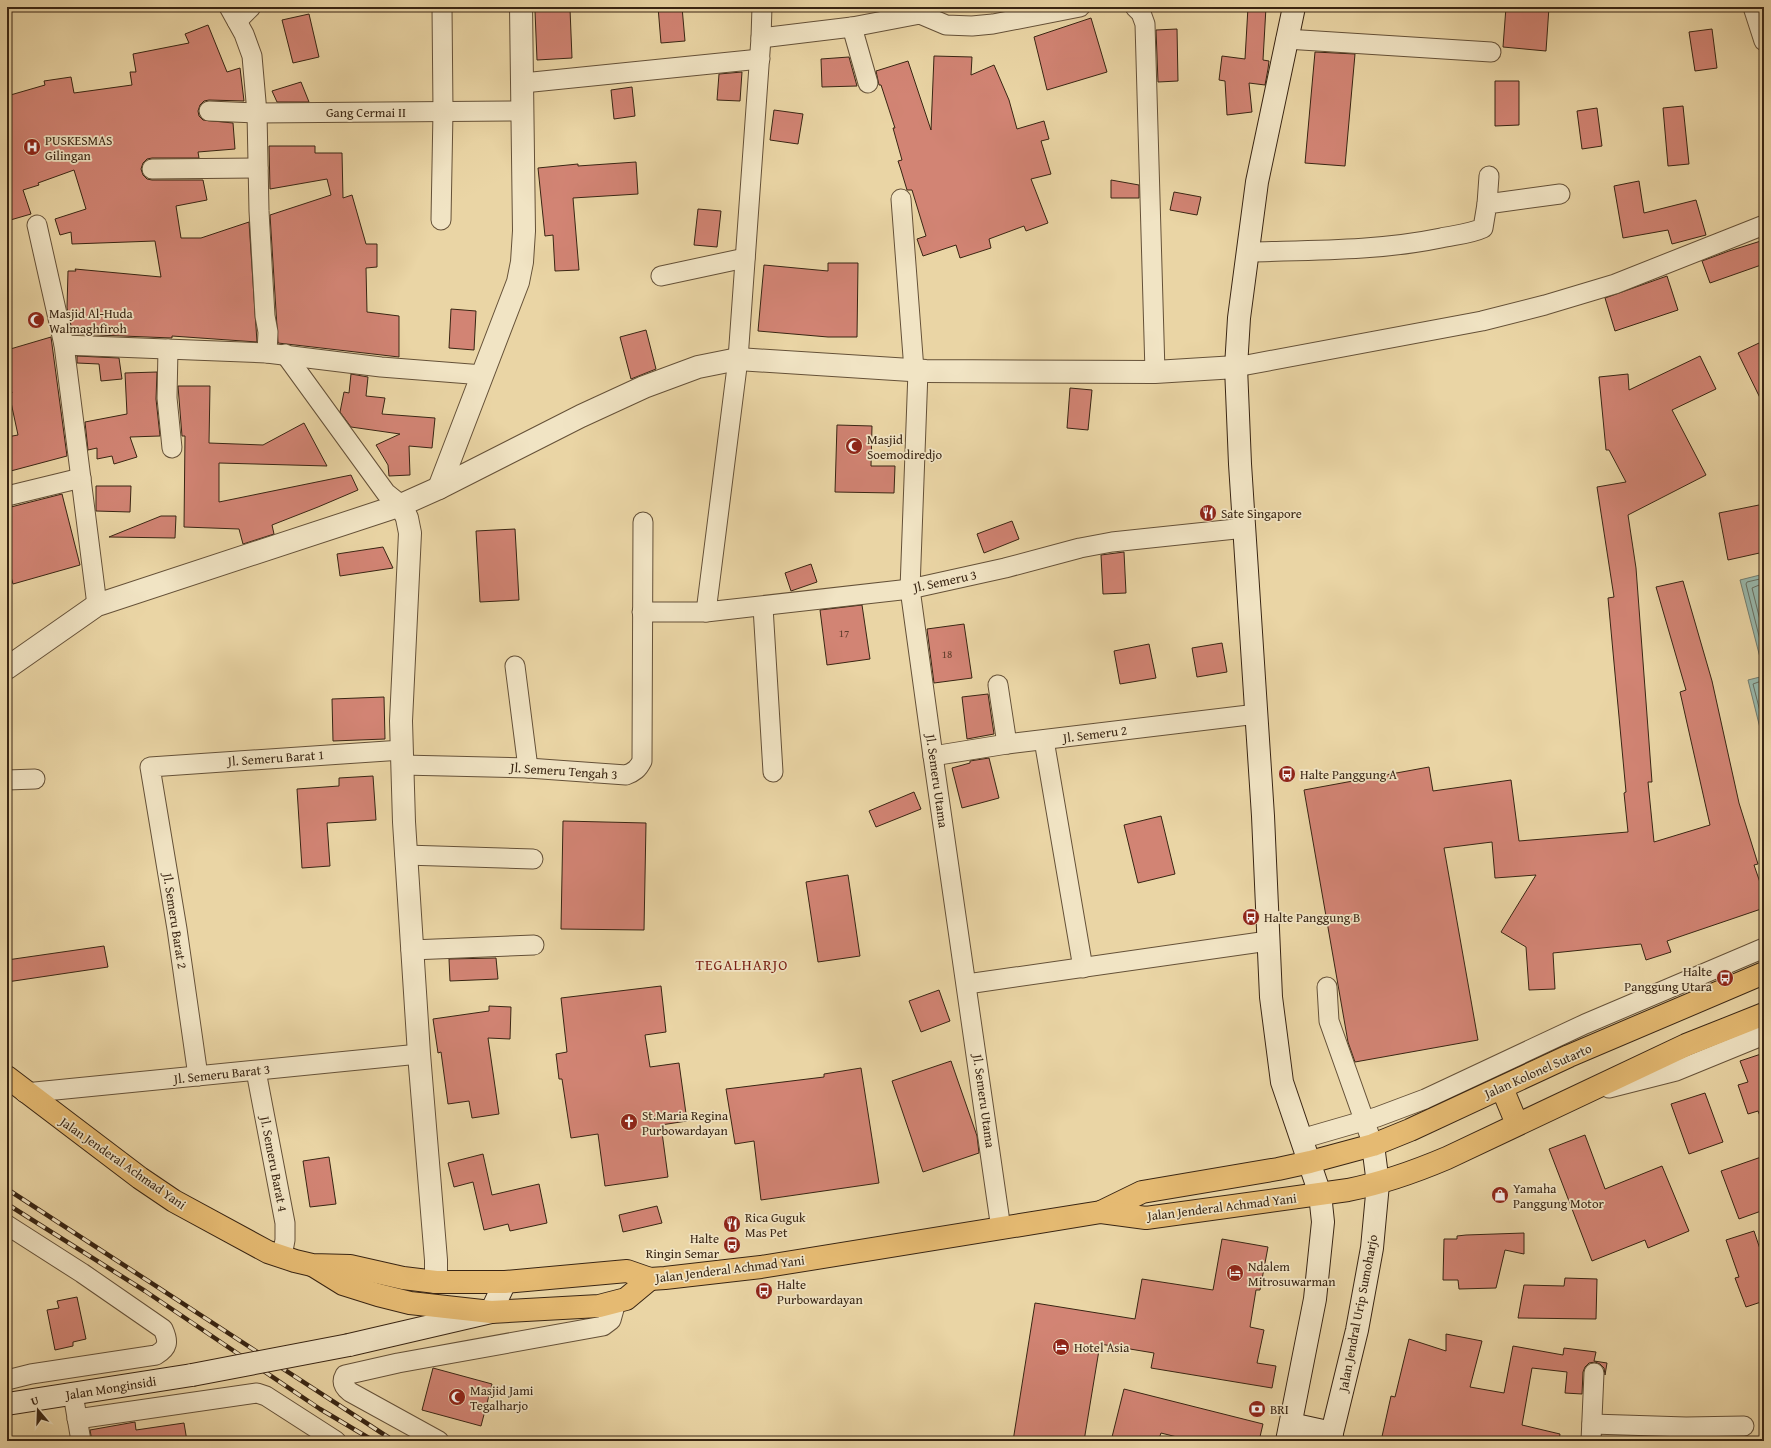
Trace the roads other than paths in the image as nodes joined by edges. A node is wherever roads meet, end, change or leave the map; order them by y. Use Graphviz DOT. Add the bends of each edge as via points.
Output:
graph roads {
  1 [pos="251,7"];
  2 [pos="442,7"];
  3 [pos="521,7"];
  4 [pos="762,7"];
  5 [pos="1080,7"];
  6 [pos="1135,7"];
  7 [pos="1294,7"];
  8 [pos="1753,7"];
  9 [pos="233,14"];
  10 [pos="852,27"];
  11 [pos="761,38"];
  12 [pos="1286,39"];
  13 [pos="1764,41"];
  14 [pos="1491,52"];
  15 [pos="760,59"];
  16 [pos="868,82"];
  17 [pos="523,83"];
  18 [pos="209,111"];
  19 [pos="523,111"];
  20 [pos="443,112"];
  21 [pos="257,113"];
  22 [pos="258,168"];
  23 [pos="152,169"];
  24 [pos="1489,176"];
  25 [pos="1560,194"];
  26 [pos="901,199"];
  27 [pos="1487,204"];
  28 [pos="441,220"];
  29 [pos="37,225"];
  30 [pos="1764,225"];
  31 [pos="1249,252"];
  32 [pos="745,258"];
  33 [pos="661,276"];
  34 [pos="64,345"];
  35 [pos="168,349"];
  36 [pos="276,354"];
  37 [pos="738,359"];
  38 [pos="1236,367"];
  39 [pos="916,371"];
  40 [pos="1155,372"];
  41 [pos="483,375"];
  42 [pos="172,448"];
  43 [pos="81,478"];
  44 [pos="439,488"];
  45 [pos="7,496"];
  46 [pos="401,505"];
  47 [pos="643,522"];
  48 [pos="1245,528"];
  49 [pos="910,589"];
  50 [pos="97,605"];
  51 [pos="763,607"];
  52 [pos="642,612"];
  53 [pos="706,612"];
  54 [pos="515,666"];
  55 [pos="7,668"];
  56 [pos="998,685"];
  57 [pos="1257,714"];
  58 [pos="1044,740"];
  59 [pos="1007,744"];
  60 [pos="932,756"];
  61 [pos="402,757"];
  62 [pos="150,767"];
  63 [pos="528,768"];
  64 [pos="773,772"];
  65 [pos="35,779"];
  66 [pos="7,780"];
  67 [pos="406,855"];
  68 [pos="533,859"];
  69 [pos="1268,941"];
  70 [pos="534,945"];
  71 [pos="1764,948"];
  72 [pos="411,950"];
  73 [pos="1083,968"];
  74 [pos="1764,973"];
  75 [pos="967,984"];
  76 [pos="1326,987"];
  77 [pos="1764,1014"];
  78 [pos="1764,1035"];
  79 [pos="419,1054"];
  80 [pos="1497,1064"];
  81 [pos="256,1071"];
  82 [pos="198,1076"];
  83 [pos="7,1078"];
  84 [pos="1502,1088"];
  85 [pos="25,1093"];
  86 [pos="1573,1098"];
  87 [pos="1365,1121"];
  88 [pos="1517,1124"];
  89 [pos="1301,1139"];
  90 [pos="1373,1144"];
  91 [pos="1310,1162"];
  92 [pos="1378,1184"];
  93 [pos="1320,1194"];
  94 [pos="1101,1212"];
  95 [pos="7,1225"];
  96 [pos="1001,1229"];
  97 [pos="282,1256"];
  98 [pos="312,1265"];
  99 [pos="650,1279"];
  100 [pos="436,1282"];
  101 [pos="505,1282"];
  102 [pos="616,1302"];
  103 [pos="491,1312"];
  104 [pos="1594,1373"];
  105 [pos="7,1380"];
  106 [pos="73,1394"];
  107 [pos="7,1404"];
  108 [pos="77,1419"];
  109 [pos="1744,1426"];
  110 [pos="1289,1433"];
  111 [pos="1592,1433"];
  112 [pos="1331,1437"];
  113 [pos="81,1441"];
  114 [pos="336,1441"];
  115 [pos="439,1441"];
  1 -- 9 [label="street"];
  2 -- 20 [label="street"];
  3 -- 17 [label="street"];
  4 -- 11 [label="street"];
  5 -- 10 [label="street" via="972,26 946,25 920,14"];
  6 -- 40 [label="street" via="1141,13 1145,24"];
  7 -- 12 [label="street"];
  8 -- 13 [label="street"];
  9 -- 21 [label="street" via="248,42 252,56"];
  10 -- 11 [label="street"];
  10 -- 16 [label="street"];
  11 -- 15 [label="street"];
  12 -- 14 [label="street"];
  12 -- 31 [label="street" via="1257,182"];
  15 -- 17 [label="street"];
  15 -- 32 [label="street"];
  17 -- 19 [label="street"];
  18 -- 21 [label="street, Gang Cermai II"];
  19 -- 20 [label="street, Gang Cermai II"];
  19 -- 41 [label="street" via="522,262 518,282"];
  20 -- 21 [label="street, Gang Cermai II"];
  20 -- 28 [label="street"];
  21 -- 22 [label="street"];
  22 -- 23 [label="street"];
  22 -- 36 [label="street" via="265,316 268,337"];
  24 -- 27 [label="street"];
  25 -- 27 [label="street"];
  26 -- 39 [label="street, Jl. Semeru Utama"];
  27 -- 31 [label="street" via="1483,228 1471,232 1383,247"];
  29 -- 34 [label="street"];
  30 -- 38 [label="street" via="1615,284 1545,305 1482,321"];
  31 -- 38 [label="street" via="1239,318"];
  32 -- 33 [label="street"];
  32 -- 37 [label="street"];
  34 -- 35 [label="street"];
  34 -- 43 [label="street"];
  35 -- 36 [label="street"];
  35 -- 42 [label="street" via="166,398"];
  36 -- 41 [label="street" via="381,367"];
  36 -- 46 [label="street" via="386,493"];
  37 -- 39 [label="street"];
  37 -- 44 [label="street" via="698,367 644,387"];
  37 -- 53 [label="street"];
  38 -- 40 [label="street"];
  38 -- 48 [label="street"];
  39 -- 40 [label="street"];
  39 -- 49 [label="street, Jl. Semeru Utama" via="918,388"];
  41 -- 44 [label="street"];
  43 -- 45 [label="street"];
  43 -- 50 [label="street"];
  44 -- 46 [label="street"];
  46 -- 50 [label="street"];
  46 -- 61 [label="street" via="410,533 402,677"];
  47 -- 52 [label="street"];
  48 -- 49 [label="street, Jl. Semeru 3" via="1112,542"];
  48 -- 57 [label="street"];
  49 -- 51 [label="street, Jl. Semeru 3"];
  49 -- 60 [label="street, Jl. Semeru Utama"];
  50 -- 55 [label="street"];
  51 -- 53 [label="street, Jl. Semeru 3"];
  51 -- 64 [label="street"];
  52 -- 53 [label="street, Jl. Semeru 3"];
  52 -- 63 [label="street, Jl. Semeru Tengah 3" via="642,761 639,767 626,775"];
  54 -- 63 [label="street"];
  56 -- 59 [label="street"];
  57 -- 58 [label="street, Jl. Semeru 2"];
  57 -- 69 [label="street"];
  58 -- 59 [label="street, Jl. Semeru 2"];
  58 -- 73 [label="street"];
  59 -- 60 [label="street, Jl. Semeru 2"];
  60 -- 75 [label="street, Jl. Semeru Utama"];
  61 -- 62 [label="street, Jl. Semeru Barat 1"];
  61 -- 63 [label="street, Jl. Semeru Tengah 3"];
  61 -- 67 [label="street"];
  62 -- 82 [label="street, Jl. Semeru Barat 2"];
  65 -- 66 [label="street"];
  67 -- 68 [label="street"];
  67 -- 72 [label="street"];
  69 -- 73 [label="street"];
  69 -- 89 [label="street" via="1271,997 1282,1082"];
  70 -- 72 [label="street"];
  71 -- 80 [label="street"];
  72 -- 79 [label="street"];
  73 -- 75 [label="street"];
  74 -- 84 [label="main road, Jalan Kolonel Sutarto" via="1640,1025"];
  75 -- 96 [label="street, Jl. Semeru Utama"];
  76 -- 87 [label="street" via="1329,1021"];
  77 -- 86 [label="main road" via="1686,1045"];
  78 -- 86 [label="street" via="1676,1071"];
  79 -- 81 [label="street, Jl. Semeru Barat 3"];
  79 -- 100 [label="street"];
  80 -- 84 [label="street"];
  80 -- 87 [label="street" via="1425,1098"];
  81 -- 82 [label="street, Jl. Semeru Barat 3"];
  81 -- 97 [label="street, Jl. Semeru Barat 4" via="286,1223"];
  82 -- 85 [label="street, Jl. Semeru Barat 3"];
  83 -- 85 [label="main road, Jalan Jenderal Achmad Yani"];
  84 -- 88 [label="main road"];
  84 -- 90 [label="main road, Jalan Kolonel Sutarto"];
  85 -- 97 [label="main road, Jalan Jenderal Achmad Yani" via="174,1201 268,1252"];
  86 -- 88 [label="main road"];
  87 -- 89 [label="street"];
  87 -- 90 [label="street"];
  88 -- 92 [label="main road" via="1435,1163"];
  89 -- 91 [label="street"];
  90 -- 91 [label="main road, Jalan Kolonel Sutarto"];
  90 -- 92 [label="street, Jalan Jendral Urip Sumoharjo"];
  91 -- 93 [label="street"];
  91 -- 94 [label="main road, Jalan Jenderal Achmad Yani" via="1142,1192"];
  92 -- 93 [label="main road"];
  92 -- 112 [label="street, Jalan Jendral Urip Sumoharjo" via="1375,1223 1357,1330"];
  93 -- 94 [label="main road, Jalan Jenderal Achmad Yani" via="1146,1218"];
  93 -- 110 [label="street" via="1323,1222 1315,1299"];
  94 -- 96 [label="main road, Jalan Jenderal Achmad Yani"];
  95 -- 105 [label="street" via="163,1329 168,1344 156,1355"];
  96 -- 99 [label="main road, Jalan Jenderal Achmad Yani" via="760,1267"];
  97 -- 98 [label="main road, Jalan Jenderal Achmad Yani"];
  98 -- 100 [label="main road, Jalan Jenderal Achmad Yani" via="350,1266 403,1278"];
  98 -- 103 [label="main road, Jalan Jenderal Achmad Yani" via="344,1284 378,1295 410,1303"];
  99 -- 101 [label="main road, Jalan Jenderal Achmad Yani" via="627,1270"];
  99 -- 102 [label="main road, Jalan Jenderal Achmad Yani" via="626,1299"];
  100 -- 101 [label="main road, Jalan Jenderal Achmad Yani"];
  101 -- 103 [label="street"];
  102 -- 103 [label="main road, Jalan Jenderal Achmad Yani" via="599,1306"];
  102 -- 115 [label="street" via="611,1320 603,1326 345,1375 343,1384 350,1392"];
  103 -- 106 [label="street, Jalan Monginsidi, bridge" via="349,1345 192,1375"];
  104 -- 111 [label="street"];
  106 -- 107 [label="street, Jalan Monginsidi"];
  106 -- 108 [label="street"];
  108 -- 113 [label="street"];
  108 -- 114 [label="street" via="257,1393 266,1396"];
  109 -- 111 [label="street"];
  110 -- 112 [label="street"];
}
